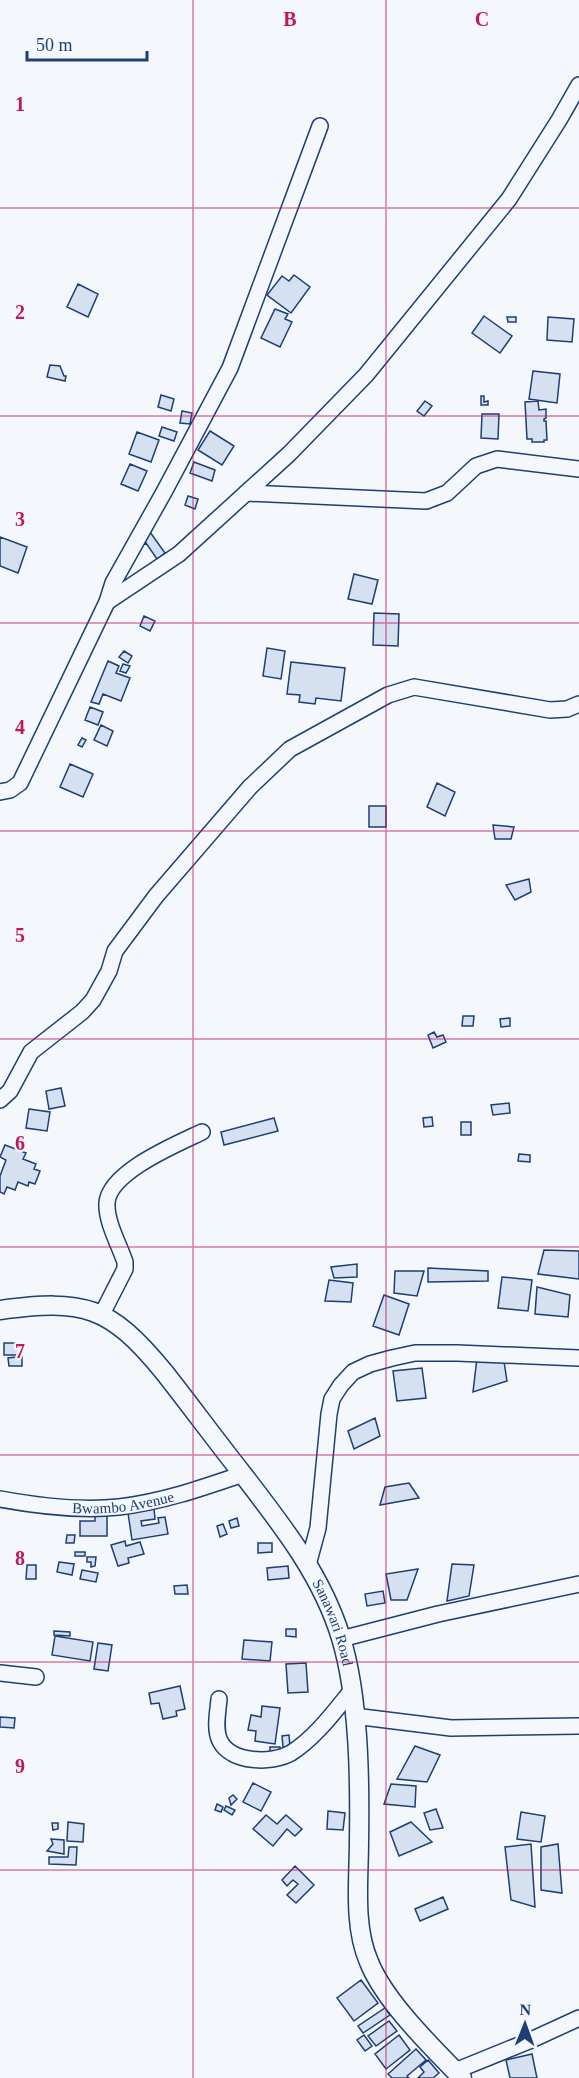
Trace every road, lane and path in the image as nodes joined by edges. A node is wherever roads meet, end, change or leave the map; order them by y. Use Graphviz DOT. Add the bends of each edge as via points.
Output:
graph roads {
  1 [pos="577,93"];
  2 [pos="320,126"];
  3 [pos="579,469"];
  4 [pos="246,493"];
  5 [pos="107,602"];
  6 [pos="579,704"];
  7 [pos="0,792"];
  8 [pos="0,1100"];
  9 [pos="202,1132"];
  10 [pos="0,1310"];
  11 [pos="102,1314"];
  12 [pos="579,1358"];
  13 [pos="243,1474"];
  14 [pos="0,1499"];
  15 [pos="308,1564"];
  16 [pos="579,1584"];
  17 [pos="341,1639"];
  18 [pos="0,1673"];
  19 [pos="36,1677"];
  20 [pos="352,1690"];
  21 [pos="219,1699"];
  22 [pos="354,1716"];
  23 [pos="579,1726"];
  24 [pos="579,2018"];
  25 [pos="458,2074"];
  1 -- 4 [label="street" via="509,199 425,304 334,409"];
  2 -- 5 [label="street" via="230,368 113,583"];
  3 -- 4 [label="street" via="497,459 476,466 447,493 426,501"];
  4 -- 5 [label="street" via="179,554"];
  5 -- 7 [label="street" via="20,783"];
  6 -- 8 [label="street" via="550,710 414,687 388,695 290,749 250,787 156,896 115,951 93,1000 31,1052 10,1091"];
  9 -- 11 [label="street" via="147,1160 111,1191 108,1214 125,1262"];
  10 -- 11 [label="street, Sanawari Road" via="67,1305"];
  11 -- 13 [label="street, Sanawari Road" via="150,1354"];
  12 -- 15 [label="street" via="415,1353 353,1372 332,1399 318,1528"];
  13 -- 14 [label="street, Bwambo Avenue" via="182,1494 118,1507 25,1504"];
  13 -- 15 [label="street, Sanawari Road"];
  15 -- 17 [label="street, Sanawari Road"];
  16 -- 17 [label="street"];
  17 -- 20 [label="street, Sanawari Road"];
  18 -- 19 [label="street"];
  20 -- 21 [label="street" via="306,1741 287,1755 273,1759 247,1759 220,1742"];
  20 -- 22 [label="street, Sanawari Road"];
  22 -- 23 [label="street" via="451,1728"];
  22 -- 25 [label="street, Sanawari Road" via="364,1949 386,1992"];
  24 -- 25 [label="street"];
}
